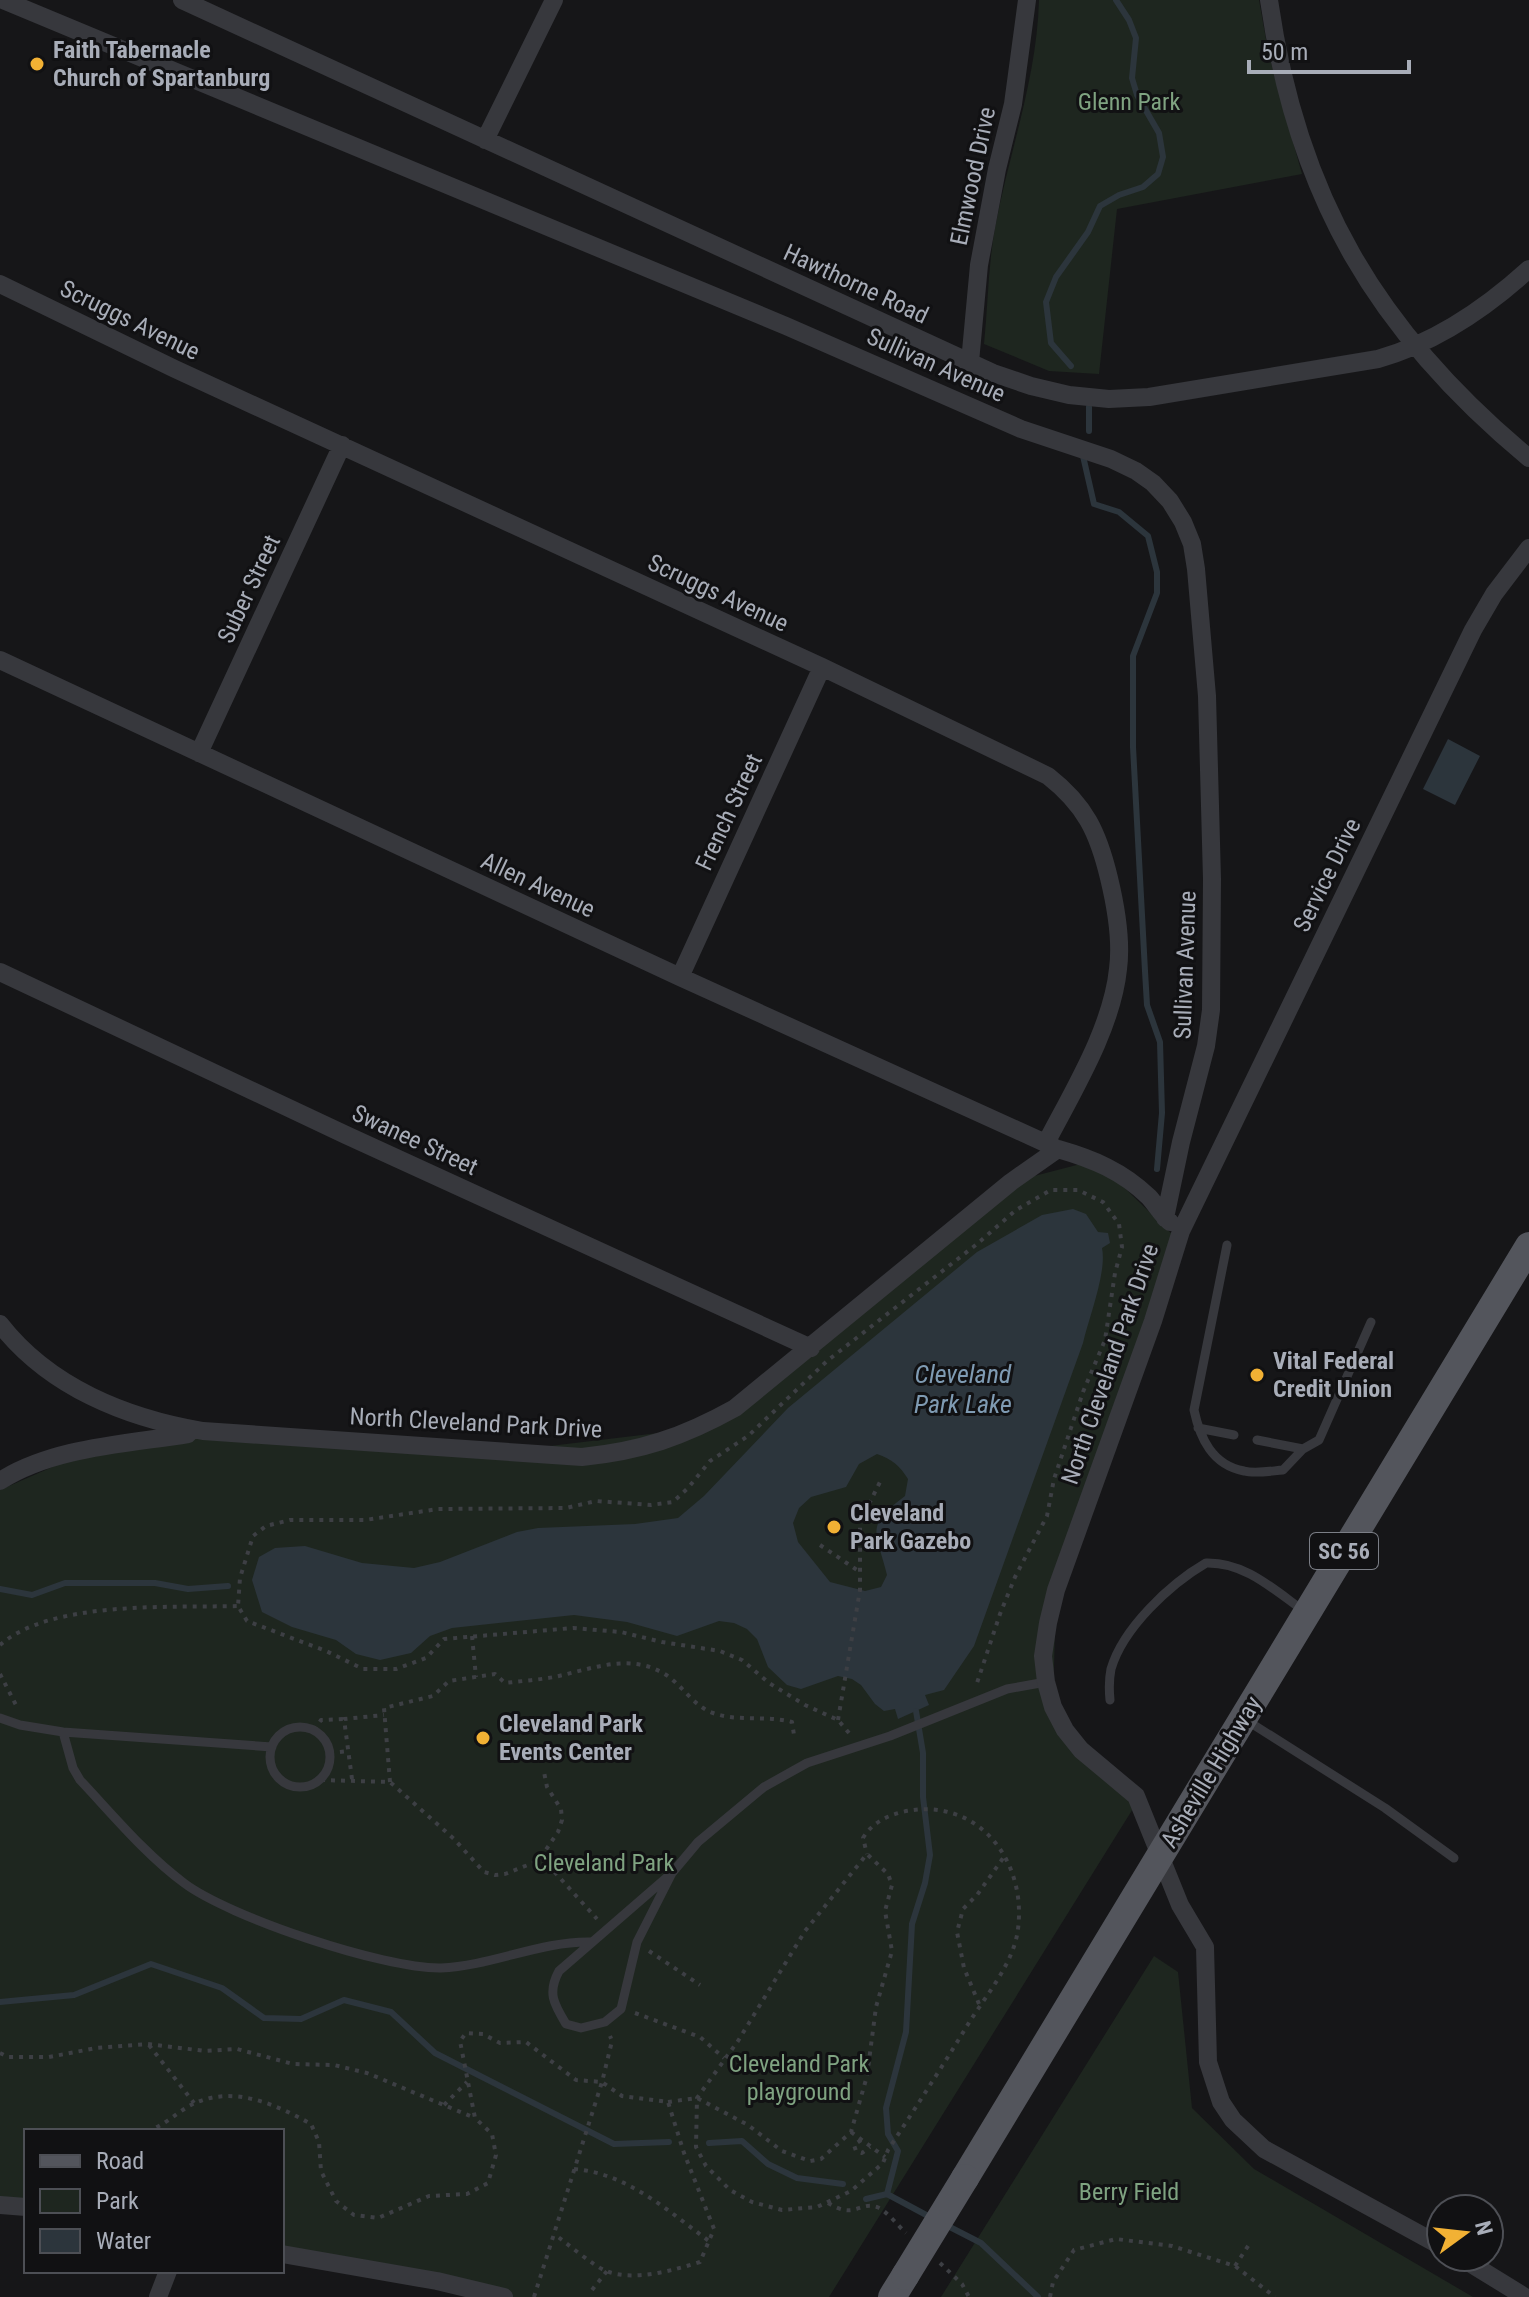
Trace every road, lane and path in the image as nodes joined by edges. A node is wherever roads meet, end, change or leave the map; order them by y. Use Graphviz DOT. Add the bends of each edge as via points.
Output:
graph roads {
  1 [pos="3,0"];
  2 [pos="182,0"];
  3 [pos="554,0"];
  4 [pos="1027,0"];
  5 [pos="1269,0"];
  6 [pos="485,140"];
  7 [pos="1529,269"];
  8 [pos="0,284"];
  9 [pos="1415,347"];
  10 [pos="970,362"];
  11 [pos="342,445"];
  12 [pos="1529,458"];
  13 [pos="1529,548"];
  14 [pos="0,660"];
  15 [pos="822,667"];
  16 [pos="199,753"];
  17 [pos="0,972"];
  18 [pos="680,977"];
  19 [pos="1052,1146"];
  20 [pos="1165,1218"];
  21 [pos="1181,1231"];
  22 [pos="1227,1245"];
  23 [pos="1529,1246"];
  24 [pos="1371,1322"];
  25 [pos="0,1324"];
  26 [pos="811,1348"];
  27 [pos="1198,1428"];
  28 [pos="203,1431"];
  29 [pos="1234,1435"];
  30 [pos="1257,1440"];
  31 [pos="1303,1449"];
  32 [pos="0,1481"];
  33 [pos="880,1482"];
  34 [pos="820,1545"];
  35 [pos="860,1572"];
  36 [pos="238,1606"];
  37 [pos="1307,1613"];
  38 [pos="472,1635"];
  39 [pos="0,1645"];
  40 [pos="0,1674"];
  41 [pos="476,1677"];
  42 [pos="1046,1682"];
  43 [pos="1110,1700"];
  44 [pos="970,1703"];
  45 [pos="384,1715"];
  46 [pos="0,1718"];
  47 [pos="1243,1718"];
  48 [pos="344,1719"];
  49 [pos="838,1720"];
  50 [pos="20,1725"];
  51 [pos="314,1730"];
  52 [pos="63,1732"];
  53 [pos="794,1735"];
  54 [pos="860,1746"];
  55 [pos="272,1747"];
  56 [pos="348,1751"];
  57 [pos="330,1753"];
  58 [pos="544,1772"];
  59 [pos="352,1779"];
  60 [pos="321,1780"];
  61 [pos="390,1782"];
  62 [pos="867,1854"];
  63 [pos="1006,1854"];
  64 [pos="1160,1856"];
  65 [pos="541,1857"];
  66 [pos="1454,1858"];
  67 [pos="672,1873"];
  68 [pos="596,1918"];
  69 [pos="590,1942"];
  70 [pos="980,2005"];
  71 [pos="621,2009"];
  72 [pos="605,2022"];
  73 [pos="148,2044"];
  74 [pos="0,2053"];
  75 [pos="724,2058"];
  76 [pos="467,2082"];
  77 [pos="602,2082"];
  78 [pos="697,2098"];
  79 [pos="668,2102"];
  80 [pos="194,2103"];
  81 [pos="444,2105"];
  82 [pos="475,2118"];
  83 [pos="154,2129"];
  84 [pos="851,2132"];
  85 [pos="861,2140"];
  86 [pos="696,2147"];
  87 [pos="870,2147"];
  88 [pos="684,2153"];
  89 [pos="885,2157"];
  90 [pos="574,2169"];
  91 [pos="827,2203"];
  92 [pos="0,2205"];
  93 [pos="24,2207"];
  94 [pos="878,2207"];
  95 [pos="554,2234"];
  96 [pos="1425,2237"];
  97 [pos="709,2241"];
  98 [pos="1250,2243"];
  99 [pos="284,2254"];
  100 [pos="1235,2266"];
  101 [pos="607,2271"];
  102 [pos="167,2273"];
  103 [pos="1486,2273"];
  104 [pos="962,2284"];
  105 [pos="899,2286"];
  106 [pos="592,2290"];
  107 [pos="158,2297"];
  108 [pos="504,2297"];
  109 [pos="534,2297"];
  110 [pos="969,2297"];
  111 [pos="1050,2297"];
  112 [pos="1275,2297"];
  113 [pos="1525,2297"];
  1 -- 20 [label="street, Sullivan Avenue" via="1021,429 1111,459 1153,483 1183,522 1196,569 1207,696 1212,879 1211,1010"];
  2 -- 6 [label="street, Hawthorne Road"];
  3 -- 6 [label="street"];
  4 -- 10 [label="street, Elmwood Drive" via="1013,104 979,265"];
  5 -- 9 [label="street" via="1292,111 1322,198 1365,279"];
  6 -- 10 [label="street, Hawthorne Road"];
  7 -- 9 [label="street, Hawthorne Road" via="1468,317"];
  8 -- 11 [label="street, Scruggs Avenue"];
  9 -- 10 [label="street, Hawthorne Road" via="1378,359 1245,383 1121,398 1031,386"];
  9 -- 12 [label="street"];
  11 -- 15 [label="street, Scruggs Avenue"];
  11 -- 16 [label="street, Suber Street"];
  13 -- 21 [label="street, Service Drive" via="1473,630"];
  14 -- 16 [label="street, Allen Avenue"];
  15 -- 18 [label="street, French Street"];
  15 -- 19 [label="street, Scruggs Avenue" via="1048,776 1068,791 1096,833 1113,893 1118,969 1104,1022"];
  16 -- 18 [label="street, Allen Avenue"];
  17 -- 26 [label="street, Swanee Street"];
  18 -- 19 [label="street, Allen Avenue"];
  19 -- 20 [label="street, North Cleveland Park Drive" via="1116,1171"];
  19 -- 26 [label="street, North Cleveland Park Drive"];
  20 -- 21 [label="street, North Cleveland Park Drive"];
  21 -- 42 [label="street, North Cleveland Park Drive" via="1056,1590 1043,1656"];
  22 -- 27 [label="lane" via="1194,1410"];
  23 -- 37 [label="main road, Asheville Highway / SC 56"];
  24 -- 31 [label="lane" via="1319,1440"];
  25 -- 28 [label="street, North Cleveland Park Drive" via="44,1369 79,1390 139,1417"];
  26 -- 28 [label="street, North Cleveland Park Drive" via="735,1408 700,1428 623,1453 542,1455"];
  27 -- 29 [label="lane"];
  27 -- 31 [label="lane" via="1212,1456 1244,1471 1283,1470"];
  28 -- 32 [label="street, North Cleveland Park Drive" via="62,1455"];
  30 -- 31 [label="lane"];
  33 -- 35 [label="path" via="860,1522"];
  34 -- 35 [label="path"];
  35 -- 49 [label="path"];
  36 -- 38 [label="path" via="247,1621 363,1669 396,1669 426,1658 444,1639"];
  36 -- 39 [label="path" via="86,1612 40,1624"];
  36 -- 44 [label="path" via="253,1536 266,1526 290,1520 365,1520 438,1509 566,1508 596,1501 673,1502 710,1461 748,1436 827,1361 1016,1210 1051,1190 1078,1190 1103,1202 1119,1224 1122,1247 1105,1340 1054,1479 1047,1516 1000,1614"];
  37 -- 43 [label="lane" via="1237,1566 1206,1563 1136,1624 1111,1670"];
  37 -- 47 [label="main road, Asheville Highway / SC 56"];
  38 -- 41 [label="path"];
  38 -- 49 [label="path" via="573,1628 720,1651"];
  40 -- 50 [label="path" via="18,1708"];
  41 -- 45 [label="path" via="449,1681 433,1696 384,1708"];
  41 -- 53 [label="path" via="495,1674 505,1683 625,1663 645,1665 663,1672 713,1713 774,1717 792,1722"];
  42 -- 44 [label="lane"];
  42 -- 64 [label="street, North Cleveland Park Drive" via="1065,1730 1136,1796"];
  44 -- 54 [label="lane"];
  45 -- 48 [label="path"];
  45 -- 61 [label="path"];
  46 -- 50 [label="lane"];
  47 -- 64 [label="main road, Asheville Highway / SC 56"];
  47 -- 66 [label="lane"];
  48 -- 51 [label="path" via="321,1720"];
  48 -- 56 [label="path"];
  49 -- 54 [label="path"];
  50 -- 52 [label="lane"];
  51 -- 55 [label="lane" via="291,1728"];
  51 -- 57 [label="lane" via="326,1740"];
  52 -- 55 [label="lane"];
  52 -- 69 [label="lane" via="80,1780 153,1856 185,1884 237,1912 410,1966 466,1966"];
  54 -- 67 [label="lane" via="807,1763 764,1787 698,1842"];
  55 -- 60 [label="lane" via="270,1762 286,1784 304,1787"];
  56 -- 57 [label="path"];
  56 -- 59 [label="path"];
  57 -- 60 [label="lane"];
  58 -- 65 [label="path" via="562,1820"];
  59 -- 60 [label="path"];
  59 -- 61 [label="path"];
  61 -- 65 [label="path" via="484,1872 505,1874"];
  62 -- 63 [label="path" via="863,1838 868,1828 912,1810 955,1813"];
  62 -- 75 [label="path" via="805,1931"];
  62 -- 84 [label="path" via="892,1885 885,1911 892,1951"];
  63 -- 70 [label="path" via="1019,1888 1018,1931 1005,1966"];
  63 -- 70 [label="path" via="963,1909 957,1932 964,1968"];
  64 -- 96 [label="street, North Cleveland Park Drive" via="1205,1947 1208,2062 1233,2120 1264,2149"];
  64 -- 105 [label="main road, Asheville Highway / SC 56, bridge"];
  65 -- 68 [label="path"];
  67 -- 69 [label="lane"];
  67 -- 71 [label="lane" via="637,1942"];
  69 -- 72 [label="lane" via="559,1971 552,1984 555,2006 566,2024 581,2028"];
  70 -- 89 [label="path"];
  71 -- 72 [label="lane"];
  71 -- 75 [label="path" via="700,2037"];
  72 -- 77 [label="path" via="612,2041"];
  73 -- 74 [label="path" via="49,2057"];
  73 -- 80 [label="path"];
  73 -- 81 [label="path" via="237,2049 293,2064 334,2065"];
  75 -- 78 [label="path"];
  76 -- 77 [label="path" via="460,2041 466,2033 500,2043 526,2042 576,2080"];
  76 -- 81 [label="path"];
  76 -- 82 [label="path"];
  77 -- 79 [label="path" via="622,2096"];
  77 -- 90 [label="path"];
  78 -- 79 [label="path"];
  78 -- 84 [label="path" via="748,2125 782,2151 810,2161 821,2159"];
  78 -- 86 [label="path"];
  79 -- 88 [label="path"];
  80 -- 82 [label="path" via="224,2096 260,2099 311,2124 319,2142 321,2171 336,2201 354,2215 378,2218 429,2196 467,2194 488,2183 496,2155 492,2134"];
  80 -- 83 [label="path"];
  81 -- 82 [label="path"];
  84 -- 85 [label="path"];
  85 -- 87 [label="path"];
  85 -- 87 [label="path" via="854,2145 856,2151"];
  86 -- 88 [label="path"];
  86 -- 91 [label="path" via="730,2190 752,2202 782,2210"];
  87 -- 89 [label="path"];
  88 -- 97 [label="path" via="714,2229"];
  89 -- 91 [label="path" via="851,2191"];
  90 -- 95 [label="path"];
  90 -- 97 [label="path" via="624,2182"];
  91 -- 94 [label="path" via="851,2212"];
  92 -- 93 [label="street"];
  95 -- 101 [label="path"];
  95 -- 109 [label="path"];
  97 -- 101 [label="path" via="700,2262 671,2271"];
  98 -- 100 [label="path"];
  99 -- 108 [label="street"];
  100 -- 111 [label="path" via="1172,2246 1116,2239 1074,2250 1053,2282"];
  100 -- 112 [label="path"];
  101 -- 106 [label="path"];
  102 -- 107 [label="street"];
  103 -- 113 [label="street"];
  104 -- 110 [label="path"];
}
